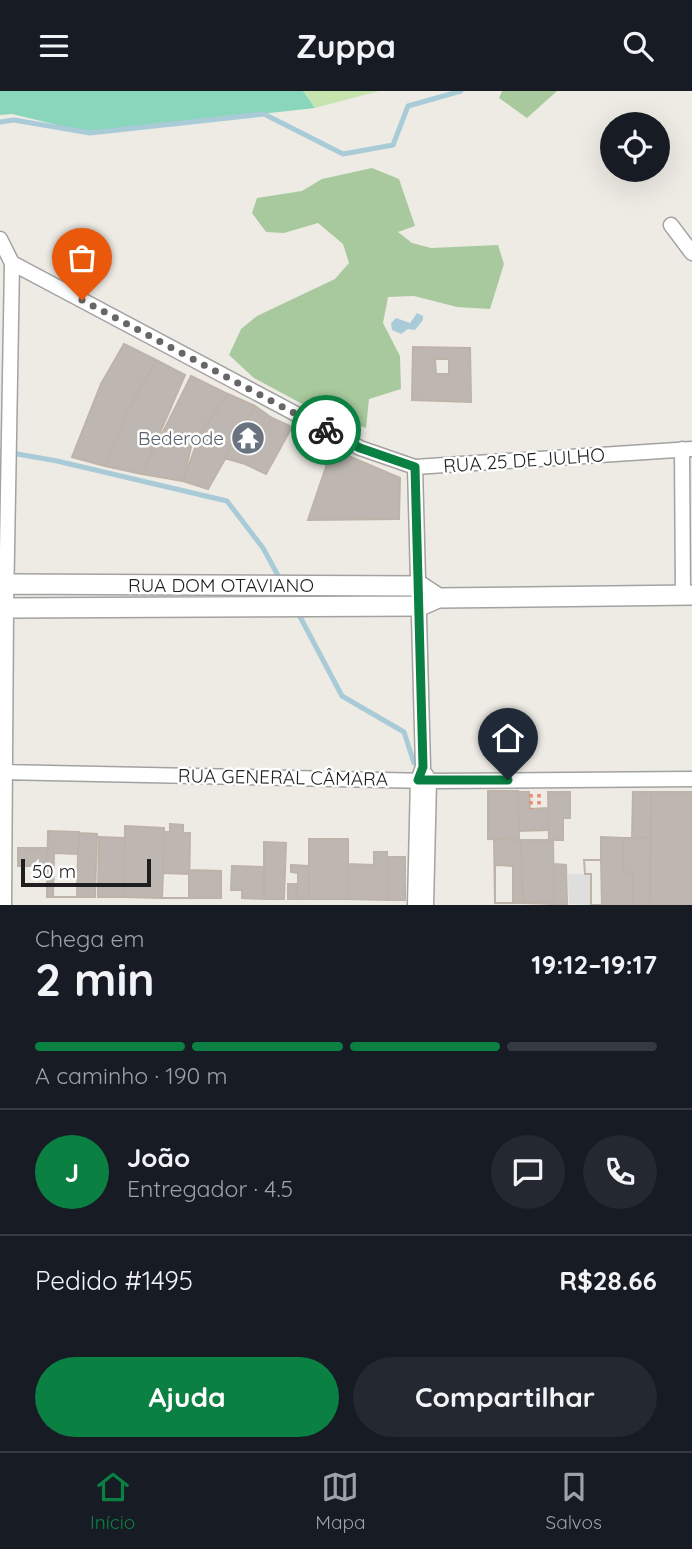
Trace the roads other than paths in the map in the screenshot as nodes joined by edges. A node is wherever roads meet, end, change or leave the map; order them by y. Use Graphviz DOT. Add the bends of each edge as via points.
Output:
graph roads {
  1 [pos="671,225"];
  2 [pos="0,239"];
  3 [pos="692,253"];
  4 [pos="12,263"];
  5 [pos="687,449"];
  6 [pos="415,467"];
  7 [pos="188,585"];
  8 [pos="3,586"];
  9 [pos="312,586"];
  10 [pos="688,595"];
  11 [pos="420,596"];
  12 [pos="3,606"];
  13 [pos="186,607"];
  14 [pos="313,607"];
  15 [pos="3,772"];
  16 [pos="423,776"];
  17 [pos="692,779"];
  18 [pos="4,905"];
  19 [pos="415,905"];
  20 [pos="426,905"];
  1 -- 3 [label="street"];
  2 -- 4 [label="street"];
  4 -- 6 [label="street, RUA 25 DE JULHO" via="360,448"];
  4 -- 8 [label="street"];
  5 -- 6 [label="street, RUA 25 DE JULHO"];
  5 -- 10 [label="street"];
  6 -- 11 [label="street"];
  7 -- 8 [label="street, RUA DOM OTAVIANO"];
  7 -- 9 [label="street, RUA DOM OTAVIANO"];
  7 -- 13 [label="street"];
  8 -- 12 [label="street"];
  9 -- 11 [label="street, RUA DOM OTAVIANO"];
  9 -- 14 [label="street"];
  10 -- 11 [label="street, RUA DOM OTAVIANO"];
  11 -- 14 [label="street, RUA DOM OTAVIANO"];
  11 -- 16 [label="street"];
  12 -- 13 [label="street, RUA DOM OTAVIANO"];
  12 -- 15 [label="street"];
  13 -- 14 [label="street, RUA DOM OTAVIANO"];
  15 -- 16 [label="street, RUA GENERAL CÂMARA"];
  15 -- 18 [label="street"];
  16 -- 17 [label="street, RUA GENERAL CÂMARA"];
  16 -- 19 [label="street"];
  16 -- 20 [label="street"];
}
